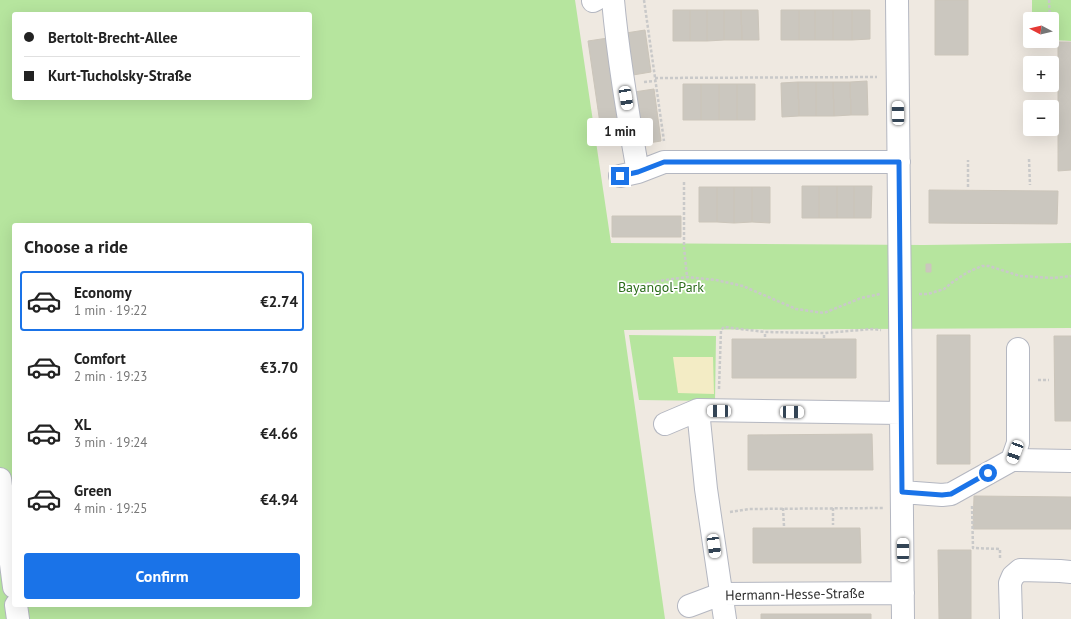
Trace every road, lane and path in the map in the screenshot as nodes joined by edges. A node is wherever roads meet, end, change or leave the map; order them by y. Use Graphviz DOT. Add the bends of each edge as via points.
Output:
graph roads {
  1 [pos="600,0"];
  2 [pos="644,0"];
  3 [pos="898,0"];
  4 [pos="1049,0"];
  5 [pos="1050,12"];
  6 [pos="898,77"];
  7 [pos="655,78"];
  8 [pos="1029,159"];
  9 [pos="968,160"];
  10 [pos="676,162"];
  11 [pos="899,162"];
  12 [pos="1030,185"];
  13 [pos="968,187"];
  14 [pos="1071,276"];
  15 [pos="687,277"];
  16 [pos="622,289"];
  17 [pos="900,294"];
  18 [pos="885,330"];
  19 [pos="765,332"];
  20 [pos="824,333"];
  21 [pos="765,337"];
  22 [pos="824,338"];
  23 [pos="1018,350"];
  24 [pos="708,410"];
  25 [pos="901,413"];
  26 [pos="665,424"];
  27 [pos="1012,460"];
  28 [pos="1071,461"];
  29 [pos="0,479"];
  30 [pos="965,486"];
  31 [pos="902,492"];
  32 [pos="783,508"];
  33 [pos="833,508"];
  34 [pos="887,508"];
  35 [pos="710,516"];
  36 [pos="833,525"];
  37 [pos="784,526"];
  38 [pos="12,572"];
  39 [pos="1071,572"];
  40 [pos="1014,576"];
  41 [pos="903,593"];
  42 [pos="721,594"];
  43 [pos="689,606"];
  44 [pos="16,607"];
  45 [pos="18,619"];
  46 [pos="725,619"];
  47 [pos="903,619"];
  48 [pos="1011,619"];
  1 -- 10 [label="street" via="619,47 629,174 664,162"];
  2 -- 7 [label="path"];
  3 -- 6 [label="street"];
  4 -- 5 [label="path"];
  6 -- 7 [label="path"];
  6 -- 11 [label="street"];
  7 -- 10 [label="path"];
  8 -- 12 [label="path"];
  9 -- 13 [label="path"];
  10 -- 11 [label="street"];
  10 -- 15 [label="path"];
  11 -- 17 [label="street"];
  14 -- 17 [label="path" via="1020,276 982,266 968,272 944,289 928,294"];
  15 -- 16 [label="path"];
  15 -- 17 [label="path" via="743,286 809,312 824,313 872,295"];
  17 -- 25 [label="street"];
  18 -- 20 [label="path"];
  19 -- 20 [label="path"];
  19 -- 21 [label="path"];
  19 -- 24 [label="path" via="731,327 724,327 721,330"];
  20 -- 22 [label="path"];
  23 -- 27 [label="street" via="1018,443"];
  24 -- 25 [label="street"];
  24 -- 26 [label="street"];
  24 -- 35 [label="street" via="706,489"];
  25 -- 31 [label="street"];
  27 -- 28 [label="street"];
  27 -- 30 [label="street"];
  29 -- 38 [label="street"];
  30 -- 31 [label="street" via="951,494 942,495"];
  30 -- 40 [label="path" via="972,503 973,548 1000,549 1000,563"];
  31 -- 41 [label="street"];
  32 -- 33 [label="path"];
  32 -- 35 [label="path" via="749,509"];
  32 -- 37 [label="path"];
  33 -- 34 [label="path"];
  33 -- 36 [label="path"];
  35 -- 42 [label="street"];
  39 -- 40 [label="street" via="1020,570"];
  40 -- 48 [label="street" via="1010,583"];
  41 -- 42 [label="street, Hermann-Hesse-Straße"];
  41 -- 47 [label="street"];
  42 -- 43 [label="street, Hermann-Hesse-Straße"];
  42 -- 46 [label="street"];
  44 -- 45 [label="street"];
}
